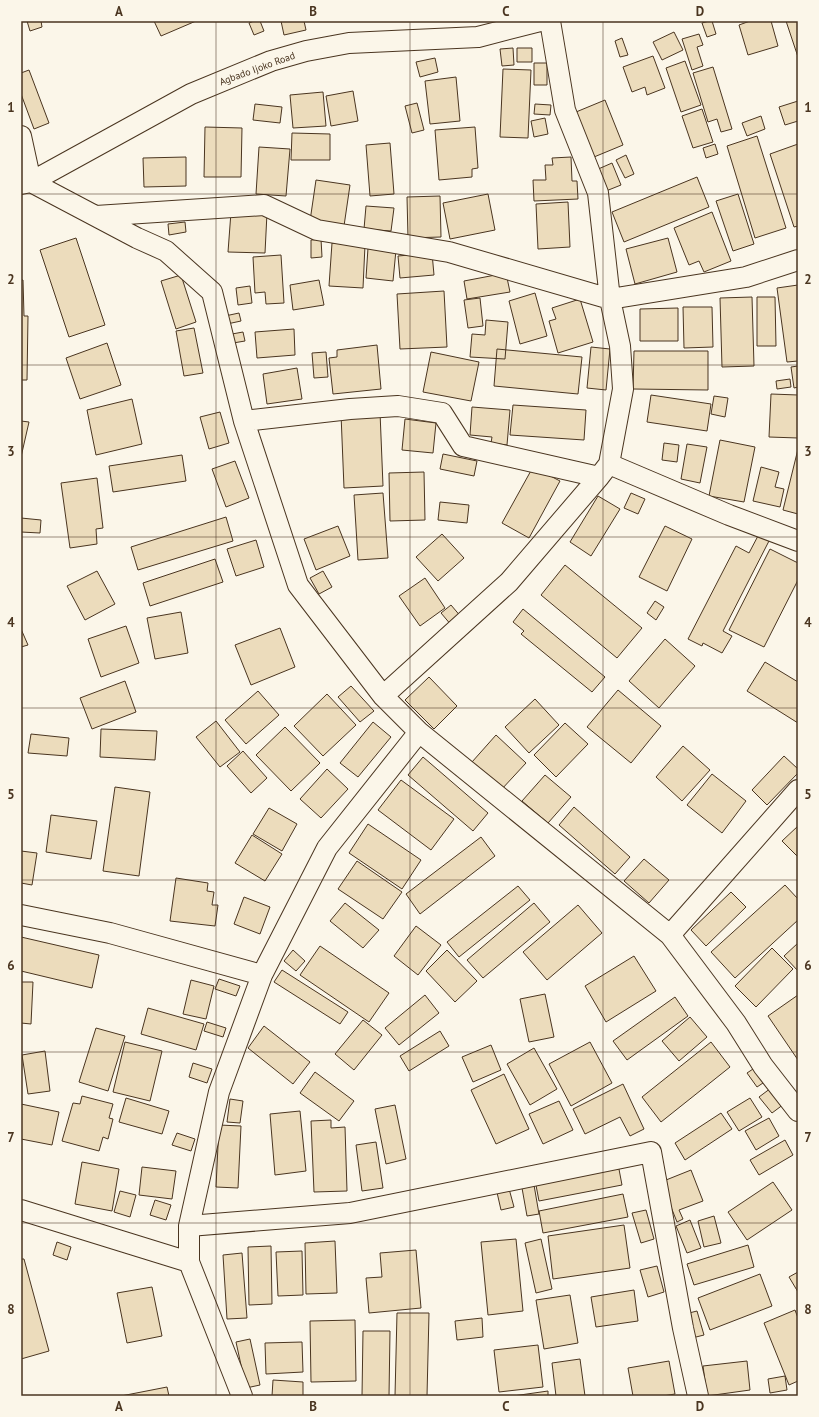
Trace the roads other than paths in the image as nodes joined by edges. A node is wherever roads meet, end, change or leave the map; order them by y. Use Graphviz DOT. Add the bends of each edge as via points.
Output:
graph roads {
  1 [pos="540,21"];
  2 [pos="550,21"];
  3 [pos="478,29"];
  4 [pos="21,136"];
  5 [pos="26,183"];
  6 [pos="96,216"];
  7 [pos="798,260"];
  8 [pos="610,299"];
  9 [pos="244,421"];
  10 [pos="604,470"];
  11 [pos="798,541"];
  12 [pos="384,696"];
  13 [pos="419,732"];
  14 [pos="798,790"];
  15 [pos="21,915"];
  16 [pos="670,935"];
  17 [pos="262,975"];
  18 [pos="798,1111"];
  19 [pos="21,1210"];
  20 [pos="189,1226"];
  21 [pos="189,1262"];
  22 [pos="242,1396"];
  23 [pos="698,1396"];
  1 -- 3 [label="street, Agbado Ijoko Road"];
  2 -- 8 [label="street" via="565,110 598,193"];
  3 -- 5 [label="street, Agbado Ijoko Road" via="349,43 271,61 191,94"];
  4 -- 5 [label="street"];
  5 -- 6 [label="street"];
  6 -- 8 [label="street" via="264,205 317,230 450,252"];
  6 -- 9 [label="street" via="166,252 212,292"];
  7 -- 8 [label="street" via="746,277"];
  8 -- 10 [label="street" via="620,346 623,389"];
  9 -- 10 [label="street" via="398,406 442,413 463,446"];
  9 -- 12 [label="street" via="298,585"];
  10 -- 11 [label="street"];
  10 -- 12 [label="street" via="509,582"];
  12 -- 13 [label="street"];
  13 -- 16 [label="street"];
  13 -- 17 [label="street" via="327,848"];
  14 -- 16 [label="street"];
  15 -- 17 [label="street" via="110,933"];
  16 -- 18 [label="street"];
  17 -- 20 [label="street" via="219,1092"];
  19 -- 21 [label="street"];
  20 -- 21 [label="street"];
  20 -- 23 [label="street" via="350,1213 650,1152"];
  21 -- 22 [label="street"];
}
